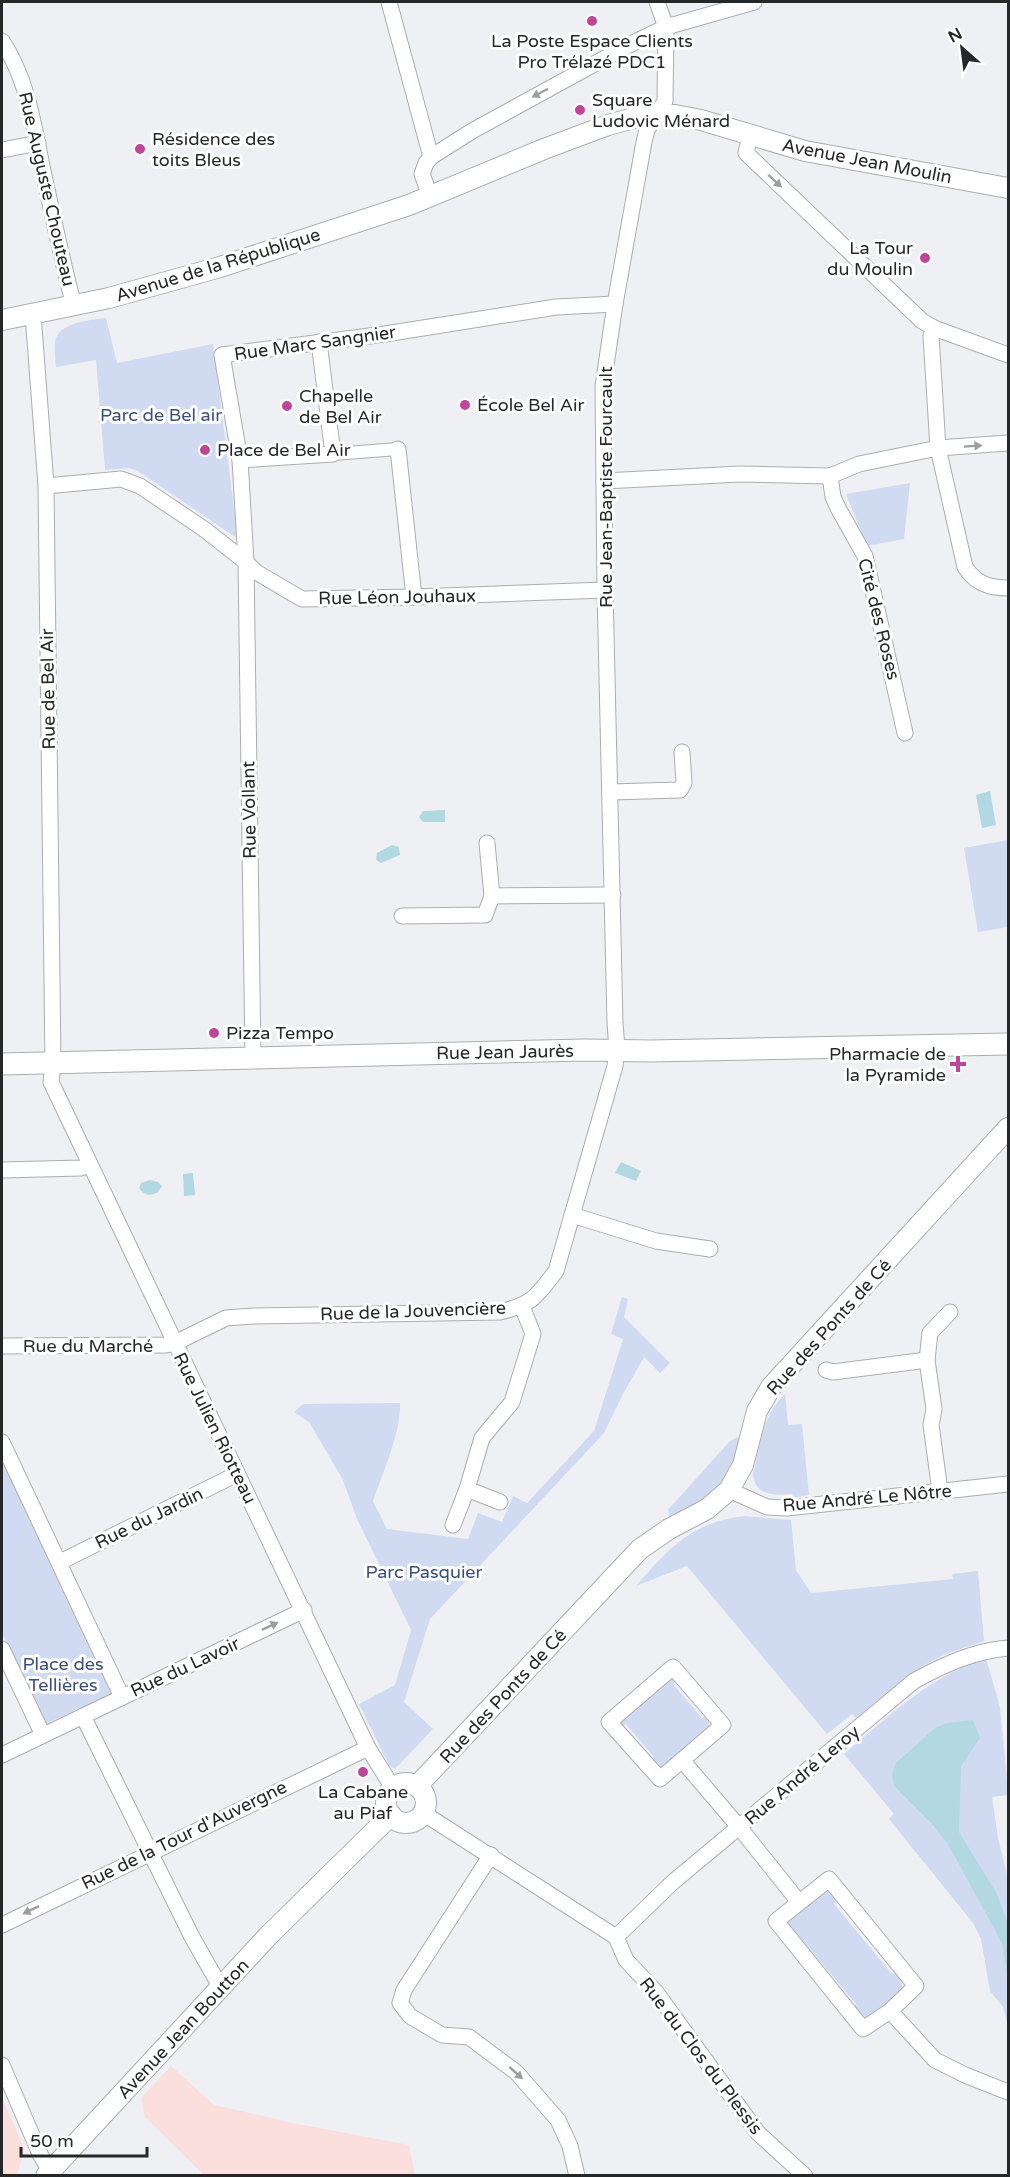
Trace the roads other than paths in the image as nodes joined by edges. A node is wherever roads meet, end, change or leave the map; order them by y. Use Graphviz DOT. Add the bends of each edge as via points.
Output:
graph roads {
  1 [pos="389,2"];
  2 [pos="657,2"];
  3 [pos="754,2"];
  4 [pos="666,27"];
  5 [pos="2,42"];
  6 [pos="656,116"];
  7 [pos="750,135"];
  8 [pos="38,143"];
  9 [pos="2,150"];
  10 [pos="431,157"];
  11 [pos="1008,188"];
  12 [pos="430,196"];
  13 [pos="615,304"];
  14 [pos="74,306"];
  15 [pos="33,314"];
  16 [pos="2,320"];
  17 [pos="934,328"];
  18 [pos="319,342"];
  19 [pos="1008,355"];
  20 [pos="1008,443"];
  21 [pos="938,448"];
  22 [pos="398,449"];
  23 [pos="333,454"];
  24 [pos="240,460"];
  25 [pos="830,476"];
  26 [pos="604,481"];
  27 [pos="46,486"];
  28 [pos="246,562"];
  29 [pos="1008,588"];
  30 [pos="605,590"];
  31 [pos="414,597"];
  32 [pos="905,733"];
  33 [pos="682,752"];
  34 [pos="610,792"];
  35 [pos="487,843"];
  36 [pos="613,895"];
  37 [pos="492,896"];
  38 [pos="402,916"];
  39 [pos="1008,1044"];
  40 [pos="617,1049"];
  41 [pos="253,1058"];
  42 [pos="2,1064"];
  43 [pos="53,1064"];
  44 [pos="1008,1128"];
  45 [pos="90,1165"];
  46 [pos="2,1170"];
  47 [pos="572,1215"];
  48 [pos="711,1249"];
  49 [pos="522,1306"];
  50 [pos="950,1312"];
  51 [pos="175,1343"];
  52 [pos="2,1346"];
  53 [pos="927,1360"];
  54 [pos="826,1370"];
  55 [pos="2,1442"];
  56 [pos="237,1474"];
  57 [pos="1008,1484"];
  58 [pos="467,1489"];
  59 [pos="729,1490"];
  60 [pos="940,1491"];
  61 [pos="500,1503"];
  62 [pos="453,1525"];
  63 [pos="60,1562"];
  64 [pos="304,1610"];
  65 [pos="1008,1648"];
  66 [pos="2,1649"];
  67 [pos="122,1696"];
  68 [pos="83,1716"];
  69 [pos="43,1735"];
  70 [pos="368,1748"];
  71 [pos="2,1755"];
  72 [pos="682,1760"];
  73 [pos="417,1786"];
  74 [pos="393,1788"];
  75 [pos="423,1813"];
  76 [pos="391,1815"];
  77 [pos="739,1827"];
  78 [pos="151,1851"];
  79 [pos="492,1855"];
  80 [pos="799,1902"];
  81 [pos="2,1924"];
  82 [pos="616,1938"];
  83 [pos="220,1988"];
  84 [pos="890,2011"];
  85 [pos="2,2065"];
  86 [pos="1008,2092"];
  87 [pos="48,2173"];
  88 [pos="577,2175"];
  89 [pos="805,2175"];
  1 -- 10 [label="street"];
  2 -- 4 [label="street"];
  3 -- 4 [label="street"];
  4 -- 6 [label="street, Rue Jean-Baptiste Fourcault" via="665,101"];
  4 -- 10 [label="street, one-way" via="531,98"];
  5 -- 8 [label="street, Rue Auguste Chouteau" via="22,83"];
  6 -- 7 [label="street, Avenue Jean Moulin" via="701,120"];
  6 -- 12 [label="street, Avenue de la République" via="608,125"];
  6 -- 13 [label="street, Rue Jean-Baptiste Fourcault" via="645,136"];
  7 -- 11 [label="street, Avenue Jean Moulin" via="805,152"];
  7 -- 17 [label="street, one-way" via="746,153 922,321"];
  8 -- 9 [label="street"];
  8 -- 14 [label="street, Rue Auguste Chouteau"];
  10 -- 12 [label="street" via="422,174"];
  12 -- 14 [label="street, Avenue de la République" via="220,267"];
  13 -- 18 [label="street, Rue Marc Sangnier" via="556,307"];
  13 -- 26 [label="street, Rue Jean-Baptiste Fourcault" via="603,386"];
  14 -- 15 [label="street, Avenue de la République"];
  15 -- 16 [label="street, Avenue de la République"];
  15 -- 27 [label="street, Rue de Bel Air"];
  17 -- 19 [label="street"];
  17 -- 21 [label="street" via="931,336"];
  18 -- 23 [label="street"];
  18 -- 24 [label="street, Rue Marc Sangnier" via="222,355"];
  21 -- 20 [label="street, one-way"];
  21 -- 25 [label="street" via="859,464"];
  21 -- 29 [label="street" via="965,567 983,585"];
  22 -- 23 [label="street"];
  22 -- 31 [label="street"];
  23 -- 24 [label="street"];
  24 -- 28 [label="street, Rue Marc Sangnier"];
  25 -- 26 [label="street" via="740,474"];
  25 -- 32 [label="street, Cité des Roses" via="833,497 865,556"];
  26 -- 30 [label="street, Rue Jean-Baptiste Fourcault"];
  27 -- 28 [label="street, Rue Léon Jouhaux" via="121,478 149,492"];
  27 -- 43 [label="street, Rue de Bel Air"];
  28 -- 31 [label="street, Rue Léon Jouhaux" via="302,599"];
  28 -- 41 [label="street, Rue Vollant"];
  30 -- 31 [label="street, Rue Léon Jouhaux"];
  30 -- 34 [label="street, Rue Jean-Baptiste Fourcault"];
  33 -- 34 [label="street" via="684,783 680,790"];
  34 -- 36 [label="street, Rue Jean-Baptiste Fourcault"];
  35 -- 37 [label="street"];
  36 -- 37 [label="street"];
  36 -- 40 [label="street, Rue Jean-Baptiste Fourcault"];
  37 -- 38 [label="street" via="485,915"];
  39 -- 40 [label="main road, Rue Jean Jaurès"];
  40 -- 41 [label="main road, Rue Jean Jaurès"];
  40 -- 47 [label="street, Rue de la Jouvencière"];
  41 -- 43 [label="main road, Rue Jean Jaurès"];
  42 -- 43 [label="main road, Rue Jean Jaurès"];
  43 -- 45 [label="street, Rue Julien Riotteau" via="51,1082"];
  44 -- 59 [label="street, Rue des Ponts de Cé" via="771,1387 757,1411 743,1465"];
  45 -- 46 [label="street"];
  45 -- 51 [label="street, Rue Julien Riotteau"];
  47 -- 48 [label="street" via="656,1240"];
  47 -- 49 [label="street, Rue de la Jouvencière" via="556,1271 534,1299"];
  49 -- 51 [label="street, Rue de la Jouvencière" via="500,1311 226,1318"];
  49 -- 58 [label="street" via="533,1334 512,1402 482,1438"];
  50 -- 53 [label="street" via="930,1333"];
  51 -- 52 [label="street, Rue du Marché"];
  51 -- 56 [label="street, Rue Julien Riotteau"];
  53 -- 54 [label="street"];
  53 -- 60 [label="street"];
  55 -- 63 [label="street"];
  56 -- 63 [label="street, Rue du Jardin"];
  56 -- 64 [label="street, Rue Julien Riotteau"];
  57 -- 60 [label="street, Rue André Le Nôtre"];
  58 -- 61 [label="street"];
  58 -- 62 [label="street"];
  59 -- 60 [label="street, Rue André Le Nôtre" via="767,1507 787,1508"];
  59 -- 73 [label="street, Rue des Ponts de Cé" via="706,1509 640,1549"];
  63 -- 67 [label="street"];
  67 -- 64 [label="street, Rue du Lavoir, one-way"];
  64 -- 70 [label="street, Rue Julien Riotteau"];
  65 -- 77 [label="street, Rue André Leroy" via="952,1660 914,1681"];
  66 -- 69 [label="street"];
  67 -- 68 [label="street, Rue du Lavoir"];
  68 -- 69 [label="street, Rue du Lavoir"];
  68 -- 78 [label="street"];
  69 -- 71 [label="street, Rue du Lavoir"];
  70 -- 74 [label="street, Rue Julien Riotteau"];
  70 -- 78 [label="street, Rue de la Tour d'Auvergne"];
  72 -- 72 [label="street" via="723,1725 673,1667 609,1722 660,1779"];
  72 -- 77 [label="street"];
  73 -- 74 [label="street" via="404,1783"];
  73 -- 75 [label="street" via="425,1795"];
  74 -- 76 [label="street" via="386,1802"];
  75 -- 76 [label="street" via="419,1819 404,1823"];
  75 -- 79 [label="street, Rue du Clos du Plessis"];
  76 -- 83 [label="street, Avenue Jean Boutton"];
  77 -- 80 [label="street"];
  77 -- 82 [label="street, Rue André Leroy" via="673,1882"];
  78 -- 81 [label="street, Rue de la Tour d'Auvergne, one-way"];
  78 -- 83 [label="street"];
  79 -- 82 [label="street, Rue du Clos du Plessis"];
  79 -- 88 [label="street, one-way" via="404,1990 400,2003 410,2016 442,2035 469,2037 516,2072 558,2120"];
  80 -- 84 [label="street" via="776,1922 863,2030"];
  80 -- 84 [label="street" via="829,1879 916,1986"];
  82 -- 89 [label="street, Rue du Clos du Plessis" via="626,1960 656,1992 758,2133"];
  83 -- 87 [label="street, Avenue Jean Boutton"];
  84 -- 86 [label="street" via="935,2060"];
  85 -- 87 [label="street"];
}
